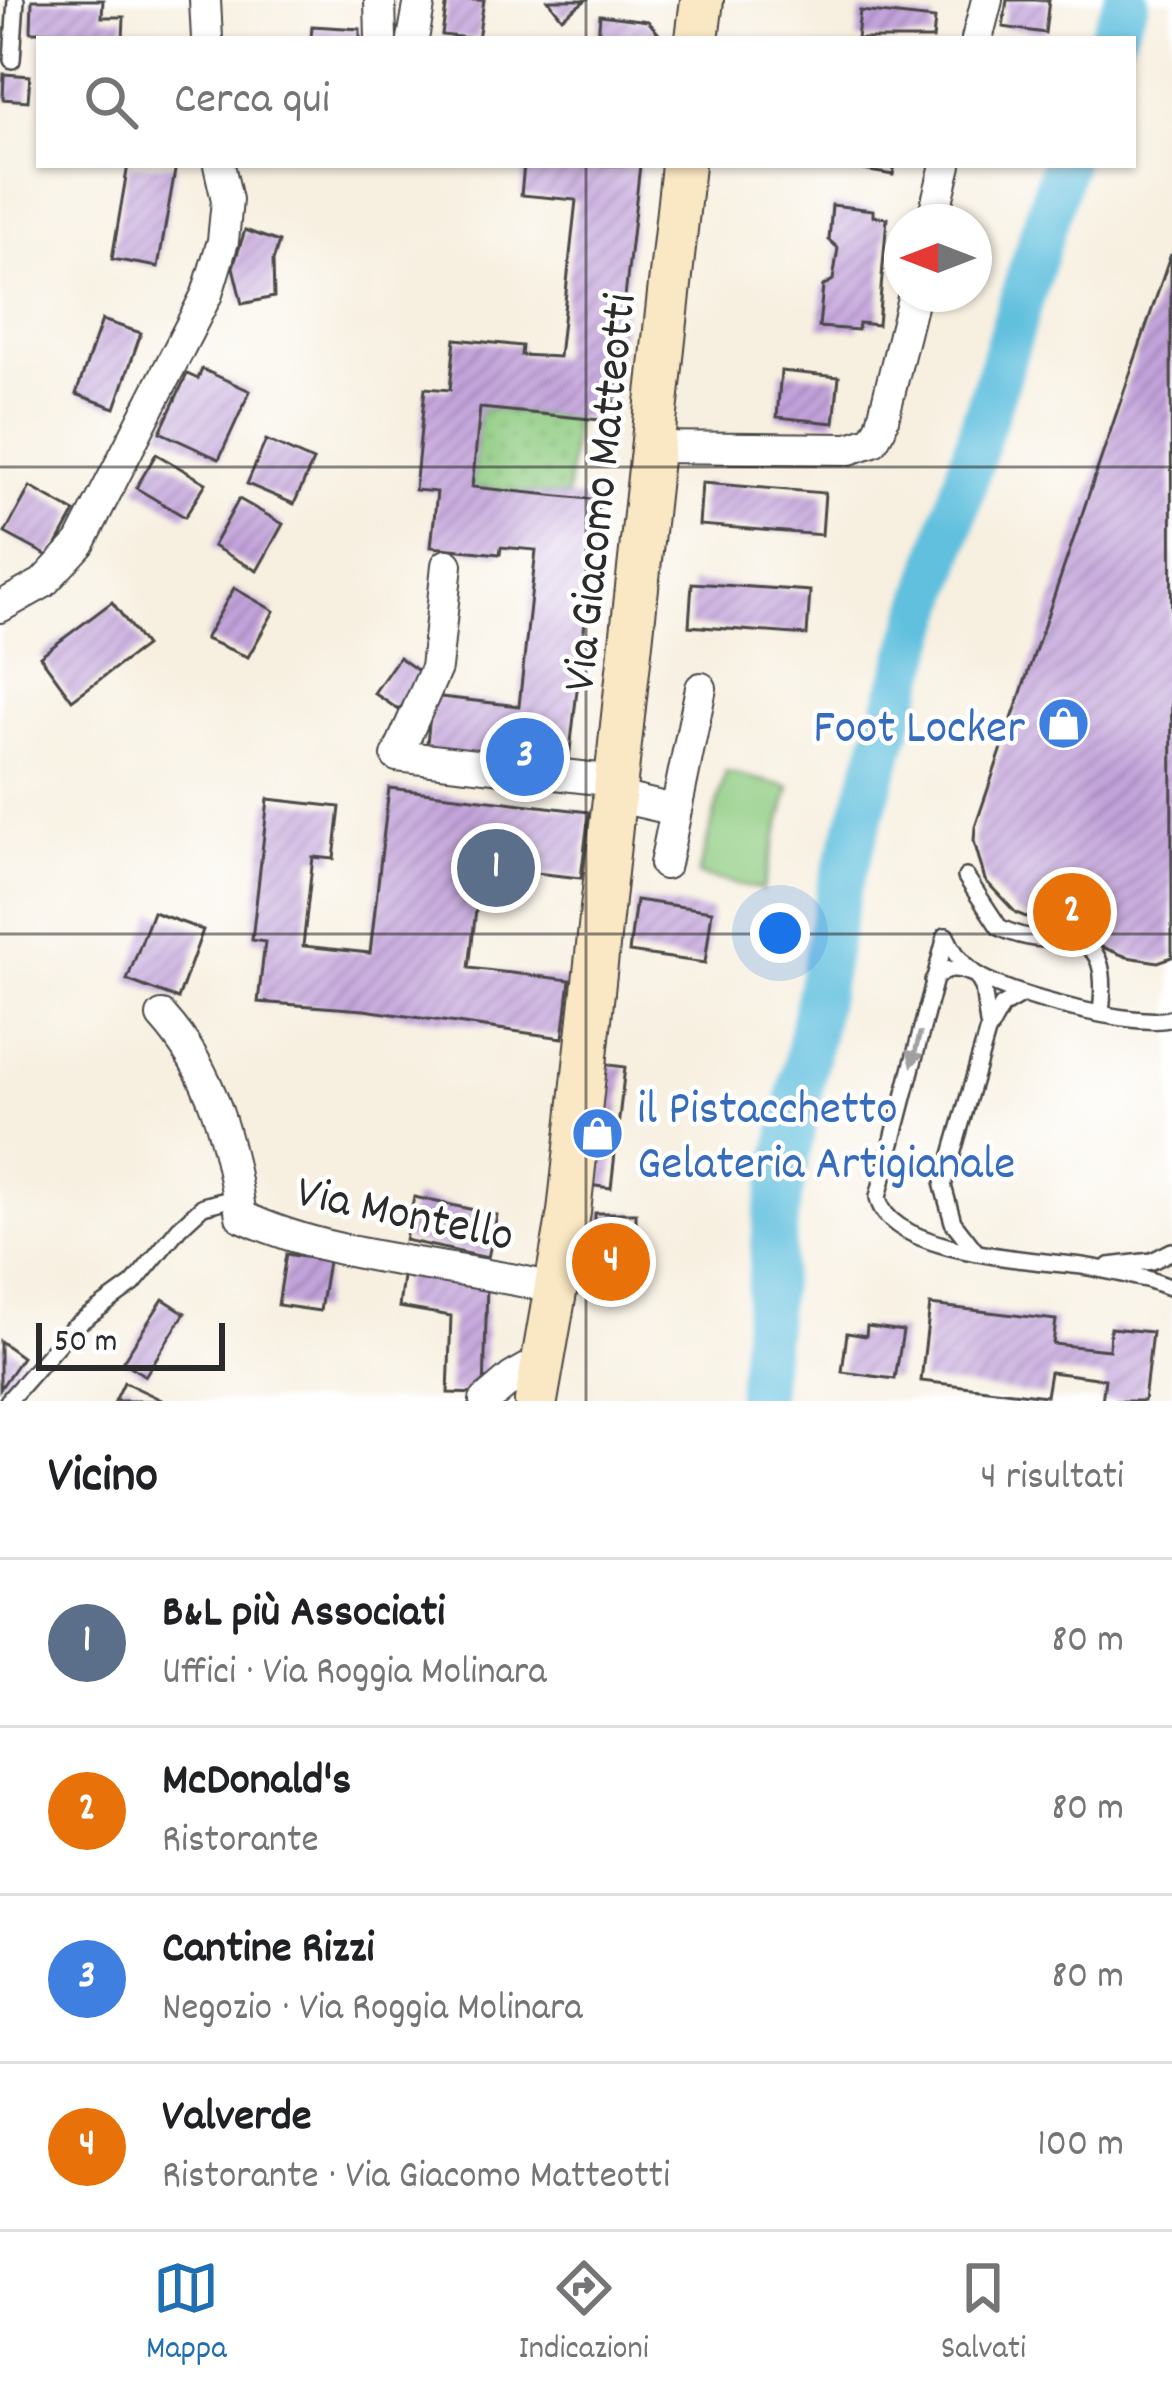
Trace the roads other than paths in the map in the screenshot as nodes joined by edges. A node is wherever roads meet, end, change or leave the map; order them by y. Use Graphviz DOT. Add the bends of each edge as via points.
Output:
graph roads {
  1 [pos="16,0"];
  2 [pos="205,0"];
  3 [pos="380,0"];
  4 [pos="420,0"];
  5 [pos="702,0"];
  6 [pos="987,0"];
  7 [pos="207,36"];
  8 [pos="382,36"];
  9 [pos="414,36"];
  10 [pos="697,36"];
  11 [pos="978,36"];
  12 [pos="12,60"];
  13 [pos="220,168"];
  14 [pos="683,168"];
  15 [pos="945,168"];
  16 [pos="936,204"];
  17 [pos="910,312"];
  18 [pos="652,447"];
  19 [pos="447,565"];
  20 [pos="0,607"];
  21 [pos="701,688"];
  22 [pos="615,789"];
  23 [pos="675,810"];
  24 [pos="665,864"];
  25 [pos="966,877"];
  26 [pos="976,975"];
  27 [pos="933,981"];
  28 [pos="1021,994"];
  29 [pos="1101,1013"];
  30 [pos="162,1016"];
  31 [pos="1172,1018"];
  32 [pos="987,1033"];
  33 [pos="238,1197"];
  34 [pos="948,1210"];
  35 [pos="927,1240"];
  36 [pos="1172,1251"];
  37 [pos="977,1253"];
  38 [pos="1088,1267"];
  39 [pos="1172,1288"];
  40 [pos="556,1289"];
  41 [pos="545,1359"];
  42 [pos="8,1401"];
  43 [pos="485,1401"];
  44 [pos="536,1401"];
  1 -- 12 [label="lane"];
  2 -- 7 [label="street"];
  3 -- 8 [label="street"];
  4 -- 9 [label="street"];
  5 -- 10 [label="street"];
  6 -- 11 [label="street"];
  13 -- 20 [label="street" via="223,242 207,294 80,543 43,583"];
  14 -- 18 [label="street, Via Giacomo Matteotti"];
  15 -- 16 [label="street"];
  17 -- 18 [label="street" via="873,441 849,449"];
  18 -- 22 [label="street, Via Giacomo Matteotti"];
  19 -- 22 [label="street" via="436,668 397,756"];
  21 -- 23 [label="street"];
  22 -- 23 [label="street"];
  22 -- 40 [label="street, Via Giacomo Matteotti"];
  23 -- 24 [label="street"];
  25 -- 29 [label="lane" via="999,927 1085,946 1101,957"];
  26 -- 27 [label="lane" via="954,968"];
  26 -- 27 [label="lane" via="946,936"];
  26 -- 28 [label="lane"];
  26 -- 32 [label="lane"];
  27 -- 35 [label="lane, one-way" via="878,1197 889,1220"];
  28 -- 29 [label="lane"];
  28 -- 32 [label="lane" via="1002,1006"];
  29 -- 31 [label="lane"];
  30 -- 33 [label="street, Via Montello" via="183,1040 224,1124"];
  32 -- 34 [label="lane" via="943,1186"];
  33 -- 40 [label="street, Via Montello" via="242,1216 284,1234"];
  33 -- 42 [label="lane" via="203,1206 178,1228 133,1284 72,1328"];
  34 -- 35 [label="lane" via="946,1231"];
  34 -- 37 [label="lane"];
  35 -- 37 [label="lane"];
  36 -- 38 [label="lane" via="1152,1261"];
  37 -- 38 [label="lane"];
  38 -- 39 [label="lane"];
  40 -- 41 [label="street, Via Giacomo Matteotti"];
  41 -- 43 [label="street"];
  41 -- 44 [label="street, Via Giacomo Matteotti"];
}
